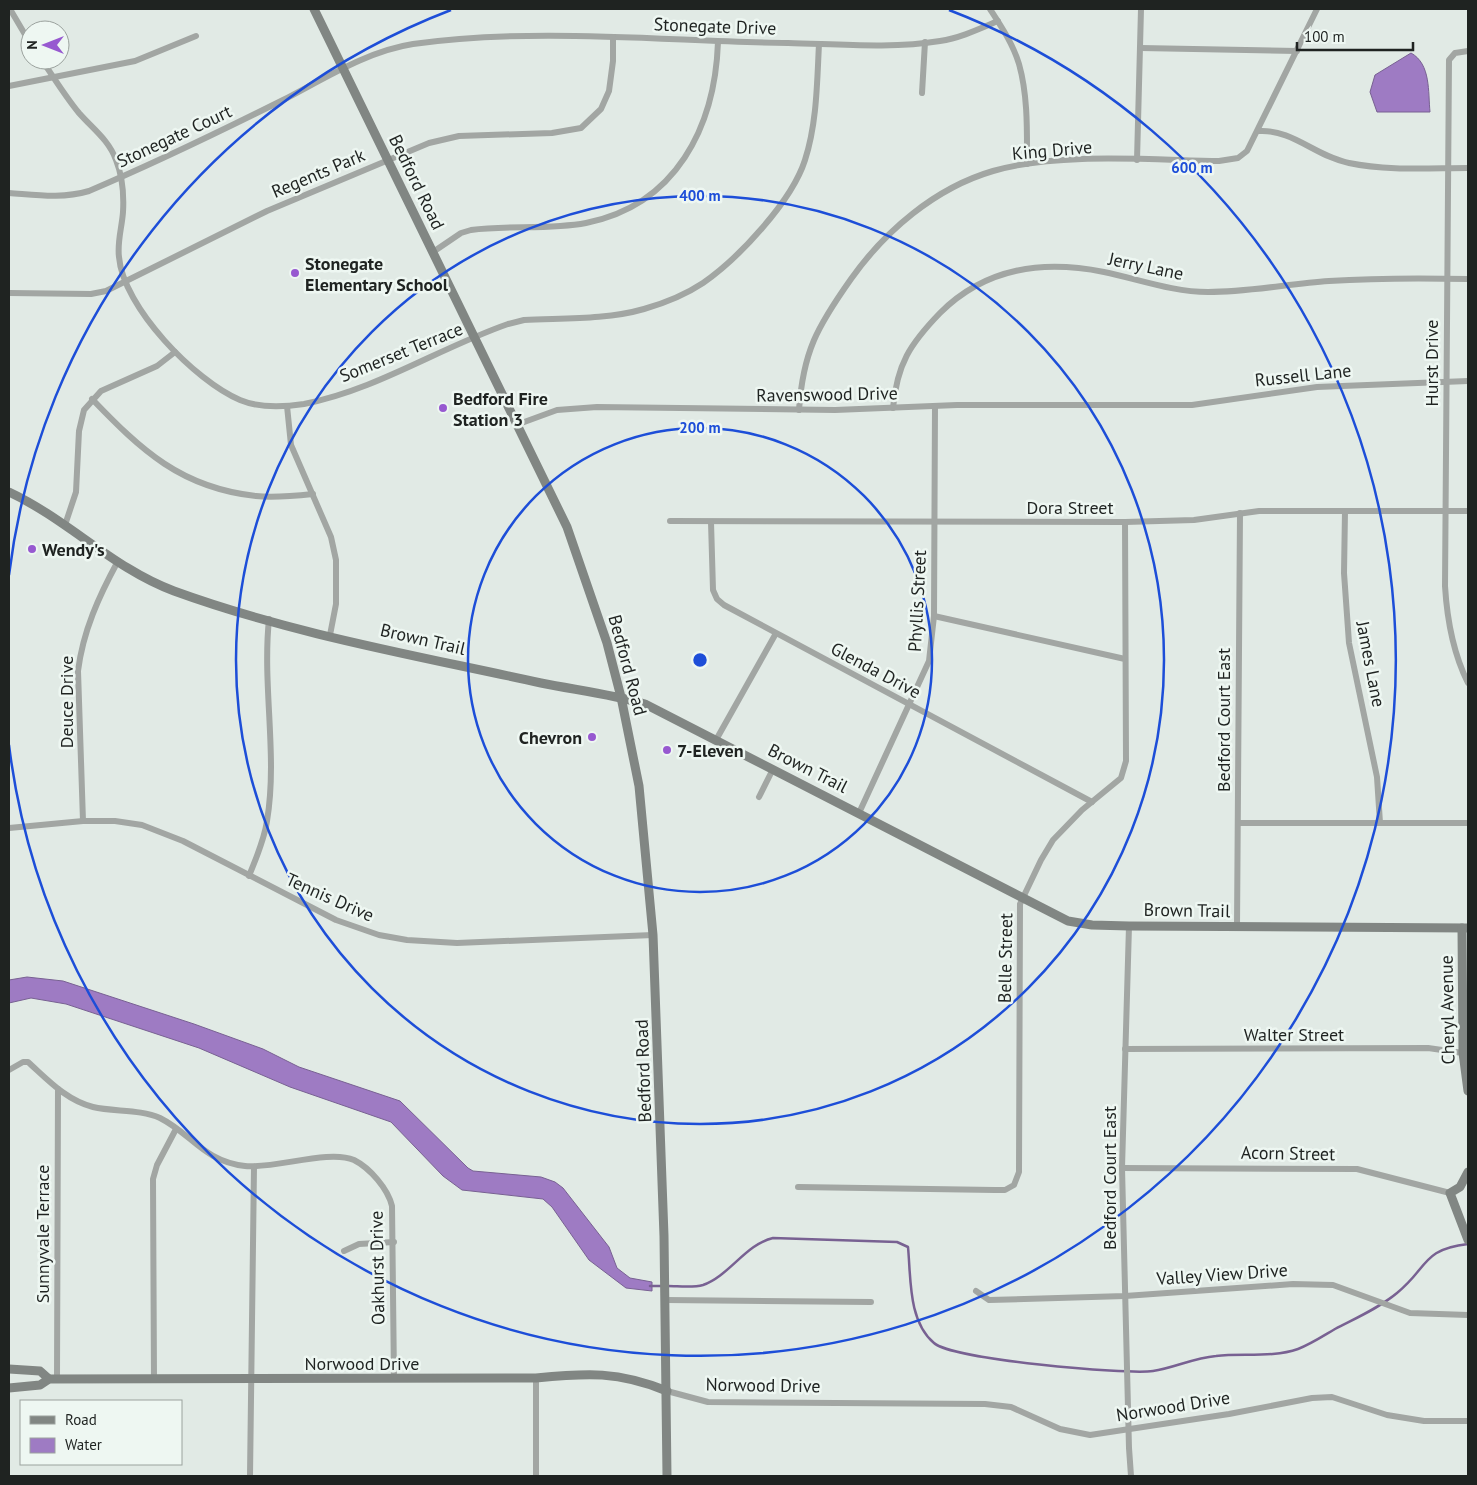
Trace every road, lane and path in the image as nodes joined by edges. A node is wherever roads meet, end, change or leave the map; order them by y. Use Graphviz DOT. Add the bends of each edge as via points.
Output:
graph roads {
  1 [pos="10,9"];
  2 [pos="314,9"];
  3 [pos="990,9"];
  4 [pos="1141,9"];
  5 [pos="1317,9"];
  6 [pos="998,21"];
  7 [pos="20,26"];
  8 [pos="196,36"];
  9 [pos="613,37"];
  10 [pos="718,42"];
  11 [pos="925,42"];
  12 [pos="819,44"];
  13 [pos="1140,48"];
  14 [pos="1297,51"];
  15 [pos="1466,51"];
  16 [pos="344,69"];
  17 [pos="49,70"];
  18 [pos="54,77"];
  19 [pos="9,86"];
  20 [pos="922,93"];
  21 [pos="1259,131"];
  22 [pos="388,160"];
  23 [pos="1136,160"];
  24 [pos="1027,164"];
  25 [pos="1448,168"];
  26 [pos="1468,168"];
  27 [pos="120,178"];
  28 [pos="9,193"];
  29 [pos="433,252"];
  30 [pos="1447,279"];
  31 [pos="1468,280"];
  32 [pos="126,282"];
  33 [pos="9,292"];
  34 [pos="475,338"];
  35 [pos="175,352"];
  36 [pos="1468,381"];
  37 [pos="1446,382"];
  38 [pos="92,399"];
  39 [pos="287,406"];
  40 [pos="935,406"];
  41 [pos="1141,406"];
  42 [pos="892,408"];
  43 [pos="799,410"];
  44 [pos="516,425"];
  45 [pos="9,492"];
  46 [pos="313,494"];
  47 [pos="1345,511"];
  48 [pos="1446,511"];
  49 [pos="1468,511"];
  50 [pos="1240,513"];
  51 [pos="670,521"];
  52 [pos="934,521"];
  53 [pos="711,522"];
  54 [pos="1125,522"];
  55 [pos="65,525"];
  56 [pos="118,561"];
  57 [pos="934,616"];
  58 [pos="269,620"];
  59 [pos="330,635"];
  60 [pos="776,635"];
  61 [pos="1126,659"];
  62 [pos="1468,682"];
  63 [pos="621,697"];
  64 [pos="911,705"];
  65 [pos="716,740"];
  66 [pos="773,768"];
  67 [pos="759,797"];
  68 [pos="1092,802"];
  69 [pos="860,813"];
  70 [pos="83,821"];
  71 [pos="1468,822"];
  72 [pos="1238,823"];
  73 [pos="1380,823"];
  74 [pos="9,828"];
  75 [pos="249,876"];
  76 [pos="1022,898"];
  77 [pos="1129,926"];
  78 [pos="1237,927"];
  79 [pos="1465,928"];
  80 [pos="653,935"];
  81 [pos="1125,1049"];
  82 [pos="1463,1053"];
  83 [pos="9,1070"];
  84 [pos="58,1089"];
  85 [pos="1468,1091"];
  86 [pos="176,1128"];
  87 [pos="254,1167"];
  88 [pos="1122,1168"];
  89 [pos="1468,1172"];
  90 [pos="798,1186"];
  91 [pos="1450,1193"];
  92 [pos="1468,1237"];
  93 [pos="394,1242"];
  94 [pos="344,1251"];
  95 [pos="976,1291"];
  96 [pos="666,1296"];
  97 [pos="1125,1296"];
  98 [pos="872,1302"];
  99 [pos="1468,1315"];
  100 [pos="9,1370"];
  101 [pos="536,1378"];
  102 [pos="53,1379"];
  103 [pos="251,1379"];
  104 [pos="394,1379"];
  105 [pos="154,1380"];
  106 [pos="9,1388"];
  107 [pos="667,1391"];
  108 [pos="1468,1422"];
  109 [pos="1128,1430"];
  110 [pos="250,1476"];
  111 [pos="536,1476"];
  112 [pos="667,1476"];
  113 [pos="1132,1476"];
  1 -- 7 [label="street"];
  2 -- 16 [label="street, Bedford Road"];
  3 -- 6 [label="street"];
  4 -- 13 [label="street"];
  5 -- 14 [label="street, King Drive"];
  6 -- 11 [label="street, Stonegate Drive" via="962,36"];
  6 -- 24 [label="street" via="1024,84"];
  8 -- 18 [label="street" via="135,61"];
  9 -- 10 [label="street, Stonegate Drive"];
  9 -- 16 [label="street, Stonegate Drive" via="509,35 414,44 384,51"];
  9 -- 22 [label="street, Regents Park" via="609,91 601,109 581,128 552,133 459,136 429,143"];
  10 -- 12 [label="street, Stonegate Drive"];
  10 -- 29 [label="street" via="711,97 696,142 674,172 655,190 616,214 586,223 471,230"];
  11 -- 12 [label="street, Stonegate Drive"];
  11 -- 20 [label="street"];
  12 -- 34 [label="street, Somerset Terrace" via="817,101 800,174 782,205 730,260 703,283 644,309 524,320"];
  13 -- 14 [label="street"];
  13 -- 23 [label="street"];
  14 -- 21 [label="street, King Drive"];
  15 -- 25 [label="street, Hurst Drive" via="1455,53 1449,60"];
  16 -- 22 [label="street, Bedford Road"];
  16 -- 27 [label="street, Stonegate Court"];
  17 -- 18 [label="street, Somerset Terrace"];
  18 -- 19 [label="street"];
  18 -- 27 [label="street, Somerset Terrace" via="76,109 112,149"];
  21 -- 23 [label="street, King Drive" via="1247,152 1238,158 1219,162"];
  21 -- 25 [label="street" via="1276,132 1346,163"];
  22 -- 29 [label="street, Bedford Road"];
  22 -- 32 [label="street, Regents Park" via="267,211"];
  23 -- 24 [label="street, King Drive"];
  24 -- 43 [label="street, King Drive" via="992,171 950,189 926,203 873,250 830,308 813,340 806,357"];
  25 -- 26 [label="street"];
  25 -- 30 [label="street, Hurst Drive"];
  27 -- 28 [label="street, Stonegate Court" via="72,196"];
  27 -- 32 [label="street, Somerset Terrace" via="123,211 118,258"];
  29 -- 34 [label="street, Bedford Road"];
  30 -- 31 [label="street, Jerry Lane"];
  30 -- 37 [label="street, Hurst Drive"];
  30 -- 42 [label="street, Jerry Lane" via="1365,279 1198,292 1075,267 1017,269 969,289 919,334 902,361"];
  32 -- 33 [label="street, Regents Park" via="91,294"];
  32 -- 35 [label="street, Somerset Terrace" via="135,300"];
  34 -- 39 [label="street, Somerset Terrace" via="354,389"];
  34 -- 44 [label="street, Bedford Road"];
  35 -- 38 [label="street" via="157,366 100,391"];
  35 -- 39 [label="street, Somerset Terrace" via="207,382 240,400"];
  36 -- 37 [label="street, Russell Lane"];
  37 -- 41 [label="street, Russell Lane" via="1317,387 1192,405"];
  37 -- 48 [label="street, Hurst Drive"];
  38 -- 46 [label="street" via="145,451 195,481 256,496"];
  38 -- 55 [label="street" via="81,417 76,492"];
  39 -- 46 [label="street" via="291,445"];
  40 -- 41 [label="street, Ravenswood Drive"];
  40 -- 42 [label="street, Ravenswood Drive"];
  40 -- 52 [label="street, Phyllis Street"];
  42 -- 43 [label="street, Ravenswood Drive"];
  43 -- 44 [label="street, Ravenswood Drive" via="589,407 557,410"];
  44 -- 63 [label="street, Bedford Road" via="567,528 607,643"];
  45 -- 55 [label="street, Brown Trail"];
  46 -- 59 [label="street" via="331,537 337,566 336,604"];
  47 -- 48 [label="street, Dora Street"];
  47 -- 50 [label="street, Dora Street" via="1259,510"];
  47 -- 73 [label="street, James Lane" via="1348,635 1377,776"];
  48 -- 49 [label="street, Dora Street"];
  48 -- 62 [label="street, Hurst Drive" via="1446,606 1454,648"];
  50 -- 54 [label="street, Dora Street" via="1194,520"];
  50 -- 72 [label="street, Bedford Court East"];
  51 -- 53 [label="street, Dora Street"];
  52 -- 53 [label="street, Dora Street"];
  52 -- 54 [label="street, Dora Street"];
  52 -- 57 [label="street, Phyllis Street"];
  53 -- 60 [label="street, Glenda Drive" via="712,582 717,599"];
  54 -- 61 [label="street, Belle Street"];
  55 -- 56 [label="street, Brown Trail"];
  56 -- 58 [label="street, Brown Trail" via="172,590"];
  56 -- 70 [label="street, Deuce Drive" via="91,616 80,654"];
  57 -- 61 [label="street"];
  57 -- 64 [label="street, Phyllis Street" via="929,661"];
  58 -- 59 [label="street, Brown Trail"];
  58 -- 75 [label="street" via="270,796 261,846"];
  59 -- 63 [label="street, Brown Trail" via="544,684"];
  60 -- 64 [label="street, Glenda Drive"];
  60 -- 65 [label="street"];
  61 -- 68 [label="street, Belle Street" via="1124,770 1121,778"];
  63 -- 65 [label="street, Brown Trail" via="645,704"];
  63 -- 80 [label="street, Bedford Road" via="639,786"];
  64 -- 68 [label="street, Glenda Drive"];
  64 -- 69 [label="street, Phyllis Street"];
  65 -- 66 [label="street, Brown Trail"];
  66 -- 67 [label="street"];
  66 -- 69 [label="street, Brown Trail"];
  68 -- 76 [label="street, Belle Street" via="1053,840"];
  69 -- 76 [label="street, Brown Trail"];
  70 -- 74 [label="street, Tennis Drive"];
  70 -- 75 [label="street, Tennis Drive" via="142,825 183,841"];
  71 -- 73 [label="street"];
  72 -- 73 [label="street"];
  72 -- 78 [label="street, Bedford Court East"];
  75 -- 80 [label="street, Tennis Drive" via="336,920 379,935 407,940 457,943"];
  76 -- 77 [label="street, Brown Trail" via="1068,921"];
  76 -- 90 [label="street, Belle Street" via="1019,910 1019,1172 1014,1185 1005,1190"];
  77 -- 78 [label="street, Brown Trail"];
  77 -- 81 [label="street, Bedford Court East"];
  78 -- 79 [label="street, Brown Trail"];
  79 -- 82 [label="street, Cheryl Avenue"];
  80 -- 96 [label="street, Bedford Road"];
  81 -- 82 [label="street, Walter Street" via="1428,1048"];
  81 -- 88 [label="street, Bedford Court East"];
  82 -- 85 [label="street, Cheryl Avenue"];
  83 -- 84 [label="street, Oakhurst Drive" via="28,1062"];
  84 -- 86 [label="street, Oakhurst Drive" via="82,1104 159,1118"];
  84 -- 102 [label="street, Sunnyvale Terrace"];
  86 -- 87 [label="street, Oakhurst Drive" via="217,1158"];
  86 -- 105 [label="street" via="153,1179"];
  87 -- 93 [label="street, Oakhurst Drive" via="326,1158 353,1160 375,1178 390,1198"];
  87 -- 103 [label="street"];
  88 -- 91 [label="street, Acorn Street" via="1357,1169"];
  88 -- 97 [label="street, Bedford Court East"];
  89 -- 91 [label="street" via="1460,1187"];
  91 -- 92 [label="street"];
  93 -- 94 [label="street" via="359,1244"];
  93 -- 104 [label="street, Oakhurst Drive"];
  95 -- 97 [label="street, Valley View Drive" via="989,1300"];
  96 -- 98 [label="street"];
  96 -- 107 [label="street, Bedford Road"];
  97 -- 99 [label="street, Valley View Drive" via="1293,1284 1341,1286 1410,1313"];
  97 -- 109 [label="street, Bedford Court East"];
  100 -- 102 [label="street, Norwood Drive" via="40,1371"];
  101 -- 104 [label="street, Norwood Drive"];
  101 -- 107 [label="street, Norwood Drive" via="604,1374"];
  101 -- 111 [label="street"];
  102 -- 105 [label="street, Norwood Drive"];
  102 -- 106 [label="street, Norwood Drive" via="40,1385"];
  103 -- 104 [label="street, Norwood Drive"];
  103 -- 105 [label="street, Norwood Drive"];
  103 -- 110 [label="street"];
  107 -- 109 [label="street, Norwood Drive" via="708,1402 986,1404 1011,1407 1074,1433 1090,1435"];
  107 -- 112 [label="street, Bedford Road"];
  108 -- 109 [label="street, Norwood Drive" via="1424,1421 1387,1415 1332,1397"];
  109 -- 113 [label="street, Bedford Court East"];
}
